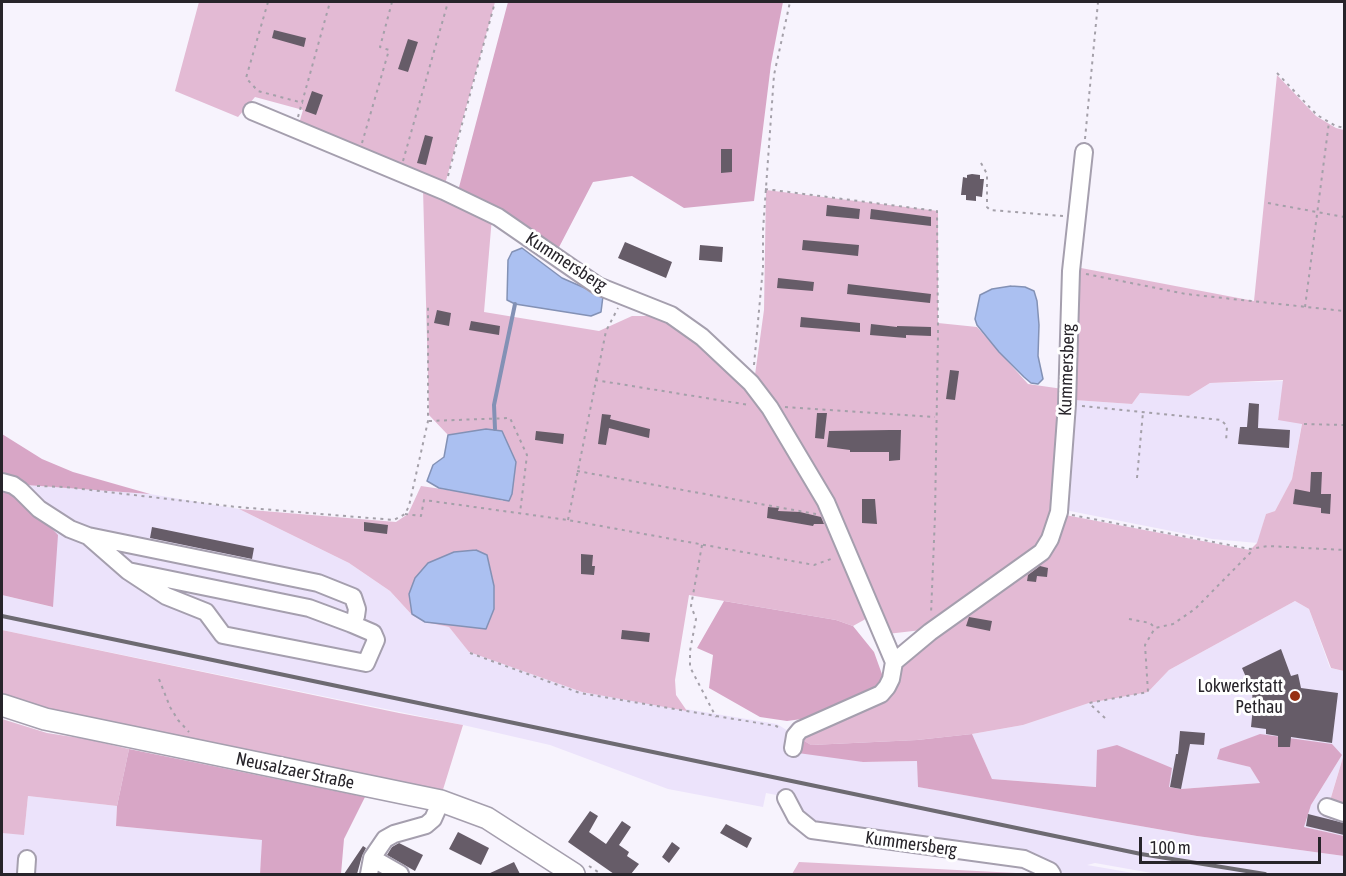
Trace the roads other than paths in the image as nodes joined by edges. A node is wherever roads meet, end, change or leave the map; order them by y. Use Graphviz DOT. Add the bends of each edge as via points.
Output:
graph roads {
  1 [pos="252,111"];
  2 [pos="1084,152"];
  3 [pos="2,482"];
  4 [pos="88,536"];
  5 [pos="128,571"];
  6 [pos="352,624"];
  7 [pos="882,631"];
  8 [pos="926,636"];
  9 [pos="894,662"];
  10 [pos="2,705"];
  11 [pos="794,742"];
  12 [pos="786,798"];
  13 [pos="441,801"];
  14 [pos="1327,807"];
  15 [pos="1344,813"];
  16 [pos="370,866"];
  17 [pos="564,872"];
  18 [pos="1051,873"];
  19 [pos="400,874"];
  1 -- 7 [label="street, Kummersberg" via="444,190 498,217 598,286 671,315 702,337 751,383 770,408 833,517"];
  2 -- 8 [label="street, Kummersberg" via="1071,271 1059,512 1042,552"];
  3 -- 4 [label="street" via="13,485 39,509 70,529"];
  4 -- 5 [label="street"];
  4 -- 6 [label="street" via="318,583 353,597 357,616"];
  5 -- 6 [label="street" via="309,608"];
  5 -- 6 [label="street" via="166,596 206,612 222,635 366,663 376,640 373,633"];
  7 -- 8 [label="street" via="905,640"];
  7 -- 9 [label="street, Kummersberg"];
  8 -- 9 [label="street, Kummersberg"];
  9 -- 11 [label="street" via="891,679 881,694 800,730"];
  10 -- 13 [label="main road, Neusalzaer Straße" via="45,719"];
  12 -- 18 [label="street, Kummersberg" via="796,817 812,831 1024,859"];
  13 -- 16 [label="street" via="426,825 385,839"];
  13 -- 17 [label="main road, Neusalzaer Straße" via="487,818"];
  14 -- 15 [label="street"];
  16 -- 19 [label="street"];
}
